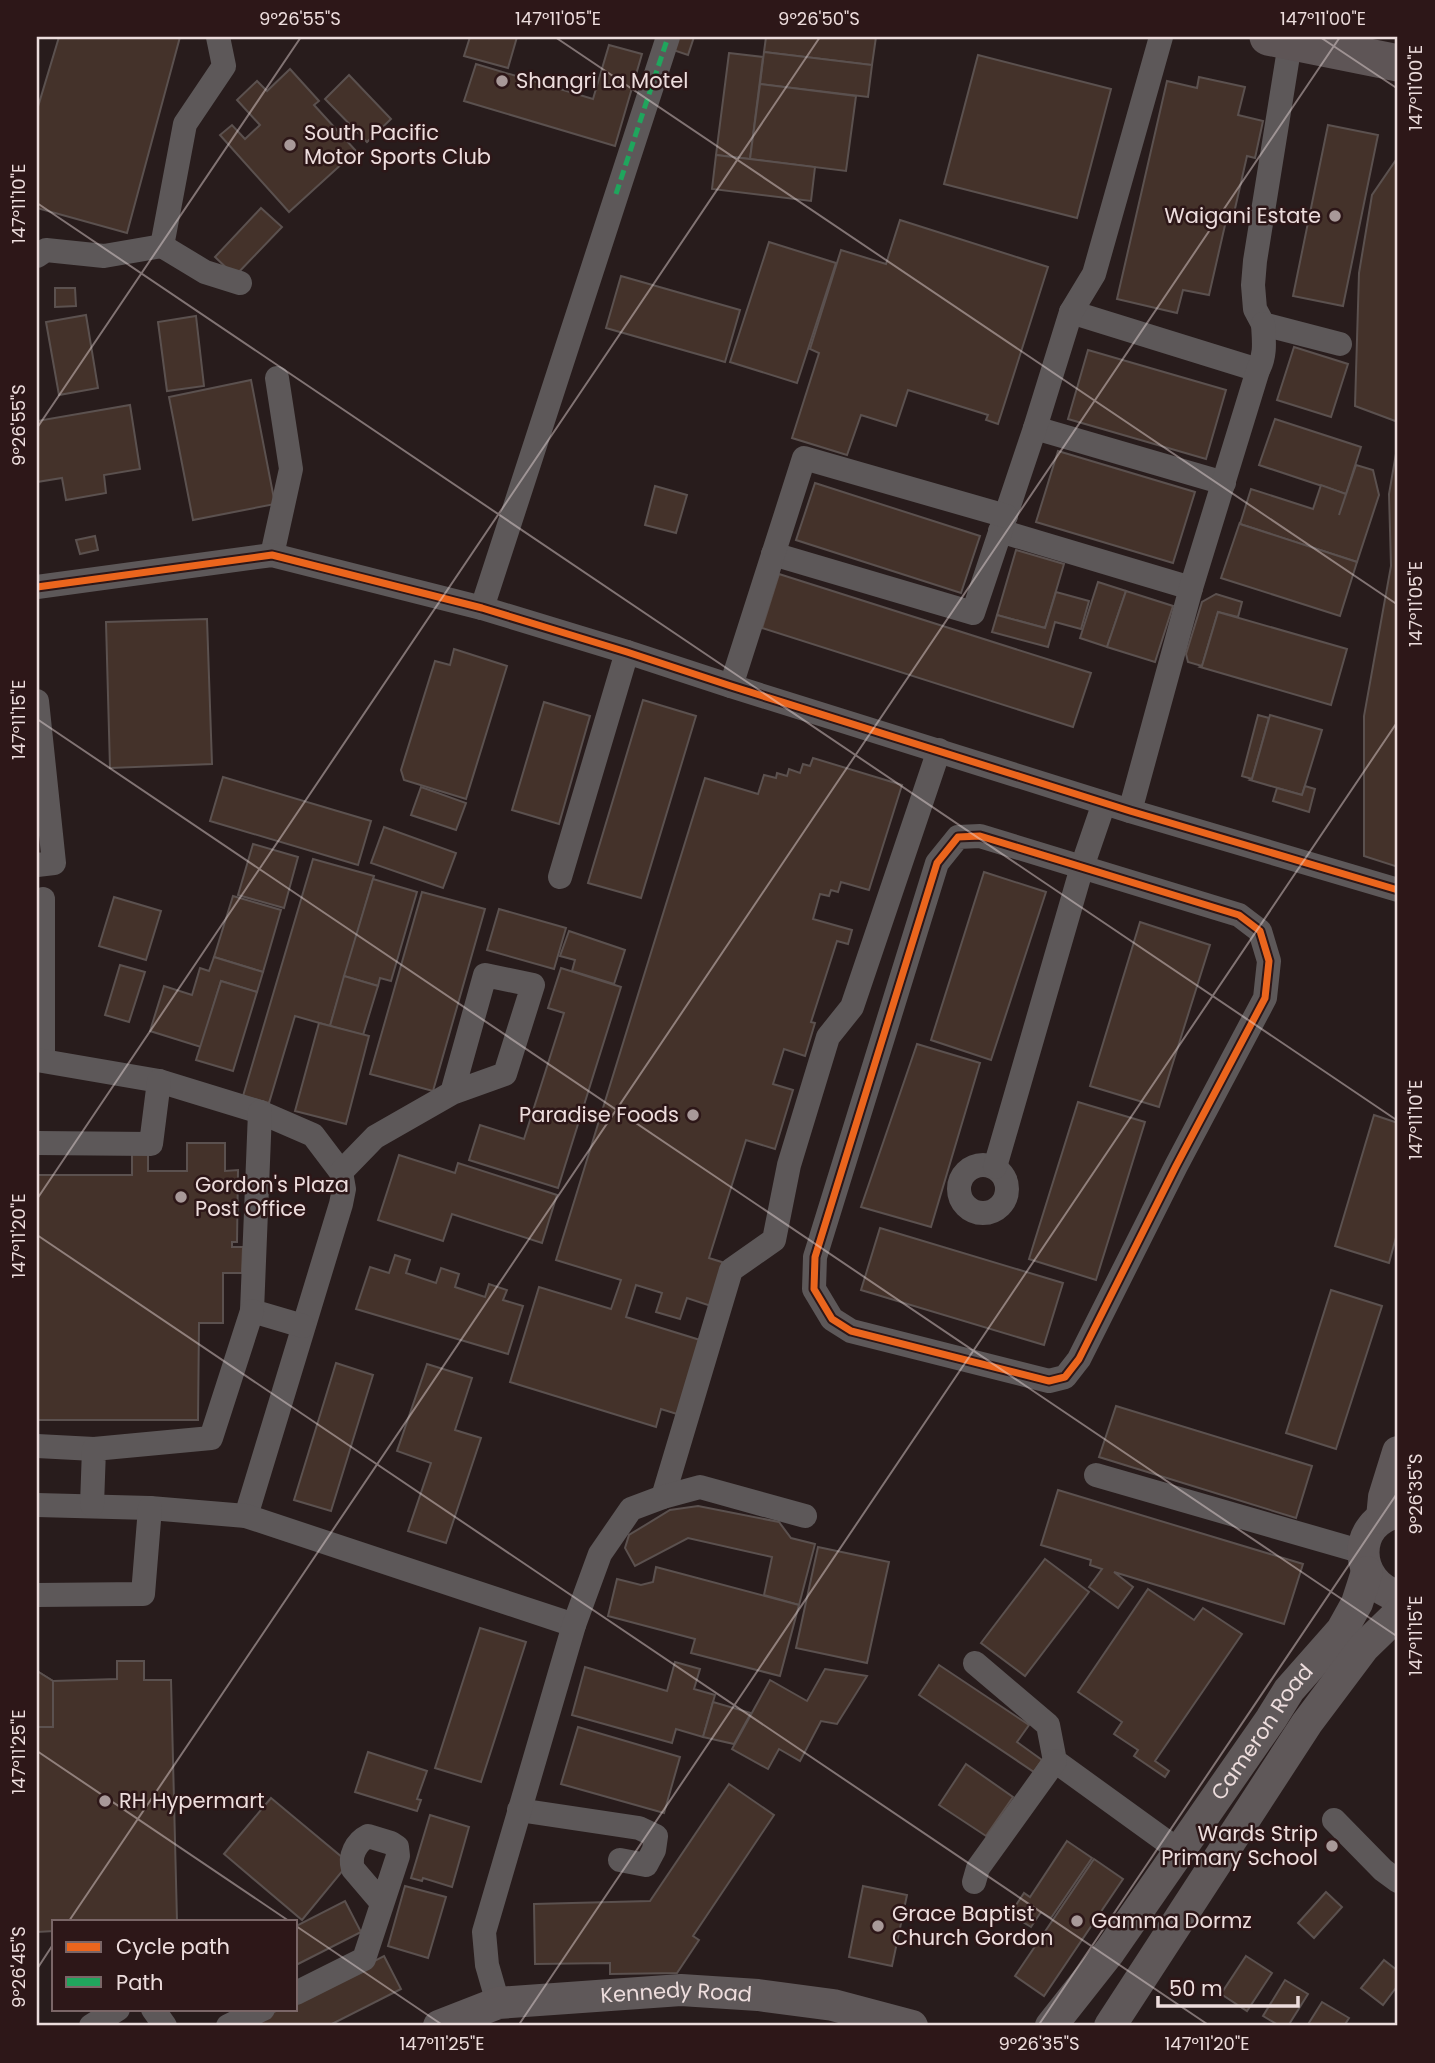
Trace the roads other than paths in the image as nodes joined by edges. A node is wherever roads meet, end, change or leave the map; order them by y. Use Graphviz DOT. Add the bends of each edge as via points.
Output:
graph roads {
  1 [pos="218,37"];
  2 [pos="668,37"];
  3 [pos="1161,37"];
  4 [pos="1278,38"];
  5 [pos="1398,63"];
  6 [pos="162,246"];
  7 [pos="37,256"];
  8 [pos="240,283"];
  9 [pos="1071,312"];
  10 [pos="1263,324"];
  11 [pos="1340,344"];
  12 [pos="1258,370"];
  13 [pos="277,378"];
  14 [pos="1035,428"];
  15 [pos="1224,483"];
  16 [pos="1003,524"];
  17 [pos="773,554"];
  18 [pos="272,555"];
  19 [pos="37,587"];
  20 [pos="1191,588"];
  21 [pos="482,608"];
  22 [pos="627,652"];
  23 [pos="730,686"];
  24 [pos="37,701"];
  25 [pos="939,750"];
  26 [pos="1104,803"];
  27 [pos="1130,811"];
  28 [pos="37,865"];
  29 [pos="1082,867"];
  30 [pos="559,877"];
  31 [pos="1398,890"];
  32 [pos="43,899"];
  33 [pos="40,1060"];
  34 [pos="159,1081"];
  35 [pos="452,1093"];
  36 [pos="260,1112"];
  37 [pos="37,1143"];
  38 [pos="995,1167"];
  39 [pos="341,1172"];
  40 [pos="252,1311"];
  41 [pos="303,1326"];
  42 [pos="37,1446"];
  43 [pos="94,1449"];
  44 [pos="1398,1452"];
  45 [pos="1096,1475"];
  46 [pos="663,1497"];
  47 [pos="37,1505"];
  48 [pos="92,1505"];
  49 [pos="150,1508"];
  50 [pos="1390,1515"];
  51 [pos="246,1516"];
  52 [pos="805,1516"];
  53 [pos="1365,1562"];
  54 [pos="37,1595"];
  55 [pos="1398,1596"];
  56 [pos="1398,1614"];
  57 [pos="574,1625"];
  58 [pos="975,1663"];
  59 [pos="1055,1761"];
  60 [pos="519,1810"];
  61 [pos="1334,1821"];
  62 [pos="1178,1850"];
  63 [pos="620,1860"];
  64 [pos="1398,1881"];
  65 [pos="974,1882"];
  66 [pos="382,1903"];
  67 [pos="298,1992"];
  68 [pos="498,2003"];
  69 [pos="116,2010"];
  70 [pos="154,2010"];
  71 [pos="261,2010"];
  72 [pos="91,2026"];
  73 [pos="165,2026"];
  74 [pos="228,2026"];
  75 [pos="439,2026"];
  76 [pos="912,2026"];
  77 [pos="1051,2026"];
  78 [pos="1110,2026"];
  1 -- 6 [label="street" via="224,66 185,124"];
  2 -- 21 [label="street"];
  3 -- 9 [label="street" via="1094,274"];
  4 -- 5 [label="highway"];
  4 -- 10 [label="street" via="1253,285 1255,309"];
  6 -- 7 [label="street" via="104,256 46,250"];
  6 -- 8 [label="street" via="205,272"];
  9 -- 12 [label="street"];
  9 -- 14 [label="street"];
  10 -- 11 [label="street"];
  10 -- 12 [label="street" via="1263,360"];
  12 -- 15 [label="street"];
  13 -- 18 [label="street" via="291,469"];
  14 -- 15 [label="street"];
  14 -- 16 [label="street"];
  15 -- 20 [label="street"];
  16 -- 17 [label="street" via="972,613"];
  16 -- 17 [label="street" via="804,458"];
  16 -- 20 [label="street"];
  17 -- 23 [label="street"];
  18 -- 19 [label="street"];
  18 -- 21 [label="street"];
  20 -- 27 [label="street"];
  21 -- 22 [label="street"];
  22 -- 23 [label="street"];
  22 -- 30 [label="street"];
  23 -- 25 [label="street"];
  24 -- 28 [label="street" via="54,863"];
  25 -- 26 [label="street"];
  25 -- 46 [label="street" via="852,1007 828,1037 789,1165 774,1240 731,1270"];
  26 -- 27 [label="street"];
  26 -- 29 [label="street"];
  27 -- 31 [label="street"];
  29 -- 29 [label="street" via="1239,915 1260,931 1269,961 1265,999 1079,1359 1065,1377 1049,1381 851,1331 832,1319 814,1289 815,1257 937,863 958,837 980,836"];
  29 -- 38 [label="street"];
  32 -- 33 [label="street"];
  33 -- 34 [label="street"];
  34 -- 36 [label="street"];
  34 -- 37 [label="street" via="151,1144"];
  35 -- 35 [label="street" via="505,1074 533,985 485,975"];
  35 -- 39 [label="street" via="375,1137"];
  36 -- 39 [label="street" via="313,1135"];
  36 -- 40 [label="street"];
  39 -- 41 [label="street" via="341,1204"];
  40 -- 41 [label="street"];
  40 -- 43 [label="street" via="211,1438"];
  41 -- 51 [label="street"];
  42 -- 43 [label="street"];
  43 -- 48 [label="street"];
  44 -- 50 [label="main road" via="1384,1497"];
  45 -- 53 [label="street"];
  46 -- 52 [label="street" via="700,1487"];
  46 -- 57 [label="street" via="631,1509 610,1538"];
  47 -- 48 [label="street"];
  48 -- 49 [label="street"];
  49 -- 51 [label="street"];
  49 -- 54 [label="street" via="143,1594"];
  50 -- 53 [label="main road, Cameron Road" via="1372,1528 1366,1539"];
  51 -- 57 [label="street"];
  53 -- 55 [label="main road" via="1375,1584"];
  53 -- 62 [label="main road, Cameron Road" via="1357,1602 1342,1630 1289,1690"];
  56 -- 78 [label="main road, Cameron Road" via="1364,1647 1307,1723"];
  57 -- 60 [label="street"];
  58 -- 59 [label="street" via="1048,1725"];
  59 -- 62 [label="street"];
  59 -- 65 [label="street" via="978,1868"];
  60 -- 63 [label="street" via="639,1829 656,1836 646,1865"];
  60 -- 68 [label="street" via="484,1932"];
  61 -- 64 [label="street"];
  62 -- 77 [label="main road, Cameron Road" via="1110,1951"];
  66 -- 67 [label="street" via="364,1959"];
  68 -- 75 [label="main road, Kennedy Road"];
  68 -- 76 [label="main road, Kennedy Road" via="694,1991 833,2005"];
  69 -- 72 [label="street"];
  70 -- 73 [label="street"];
  71 -- 74 [label="street"];
}
